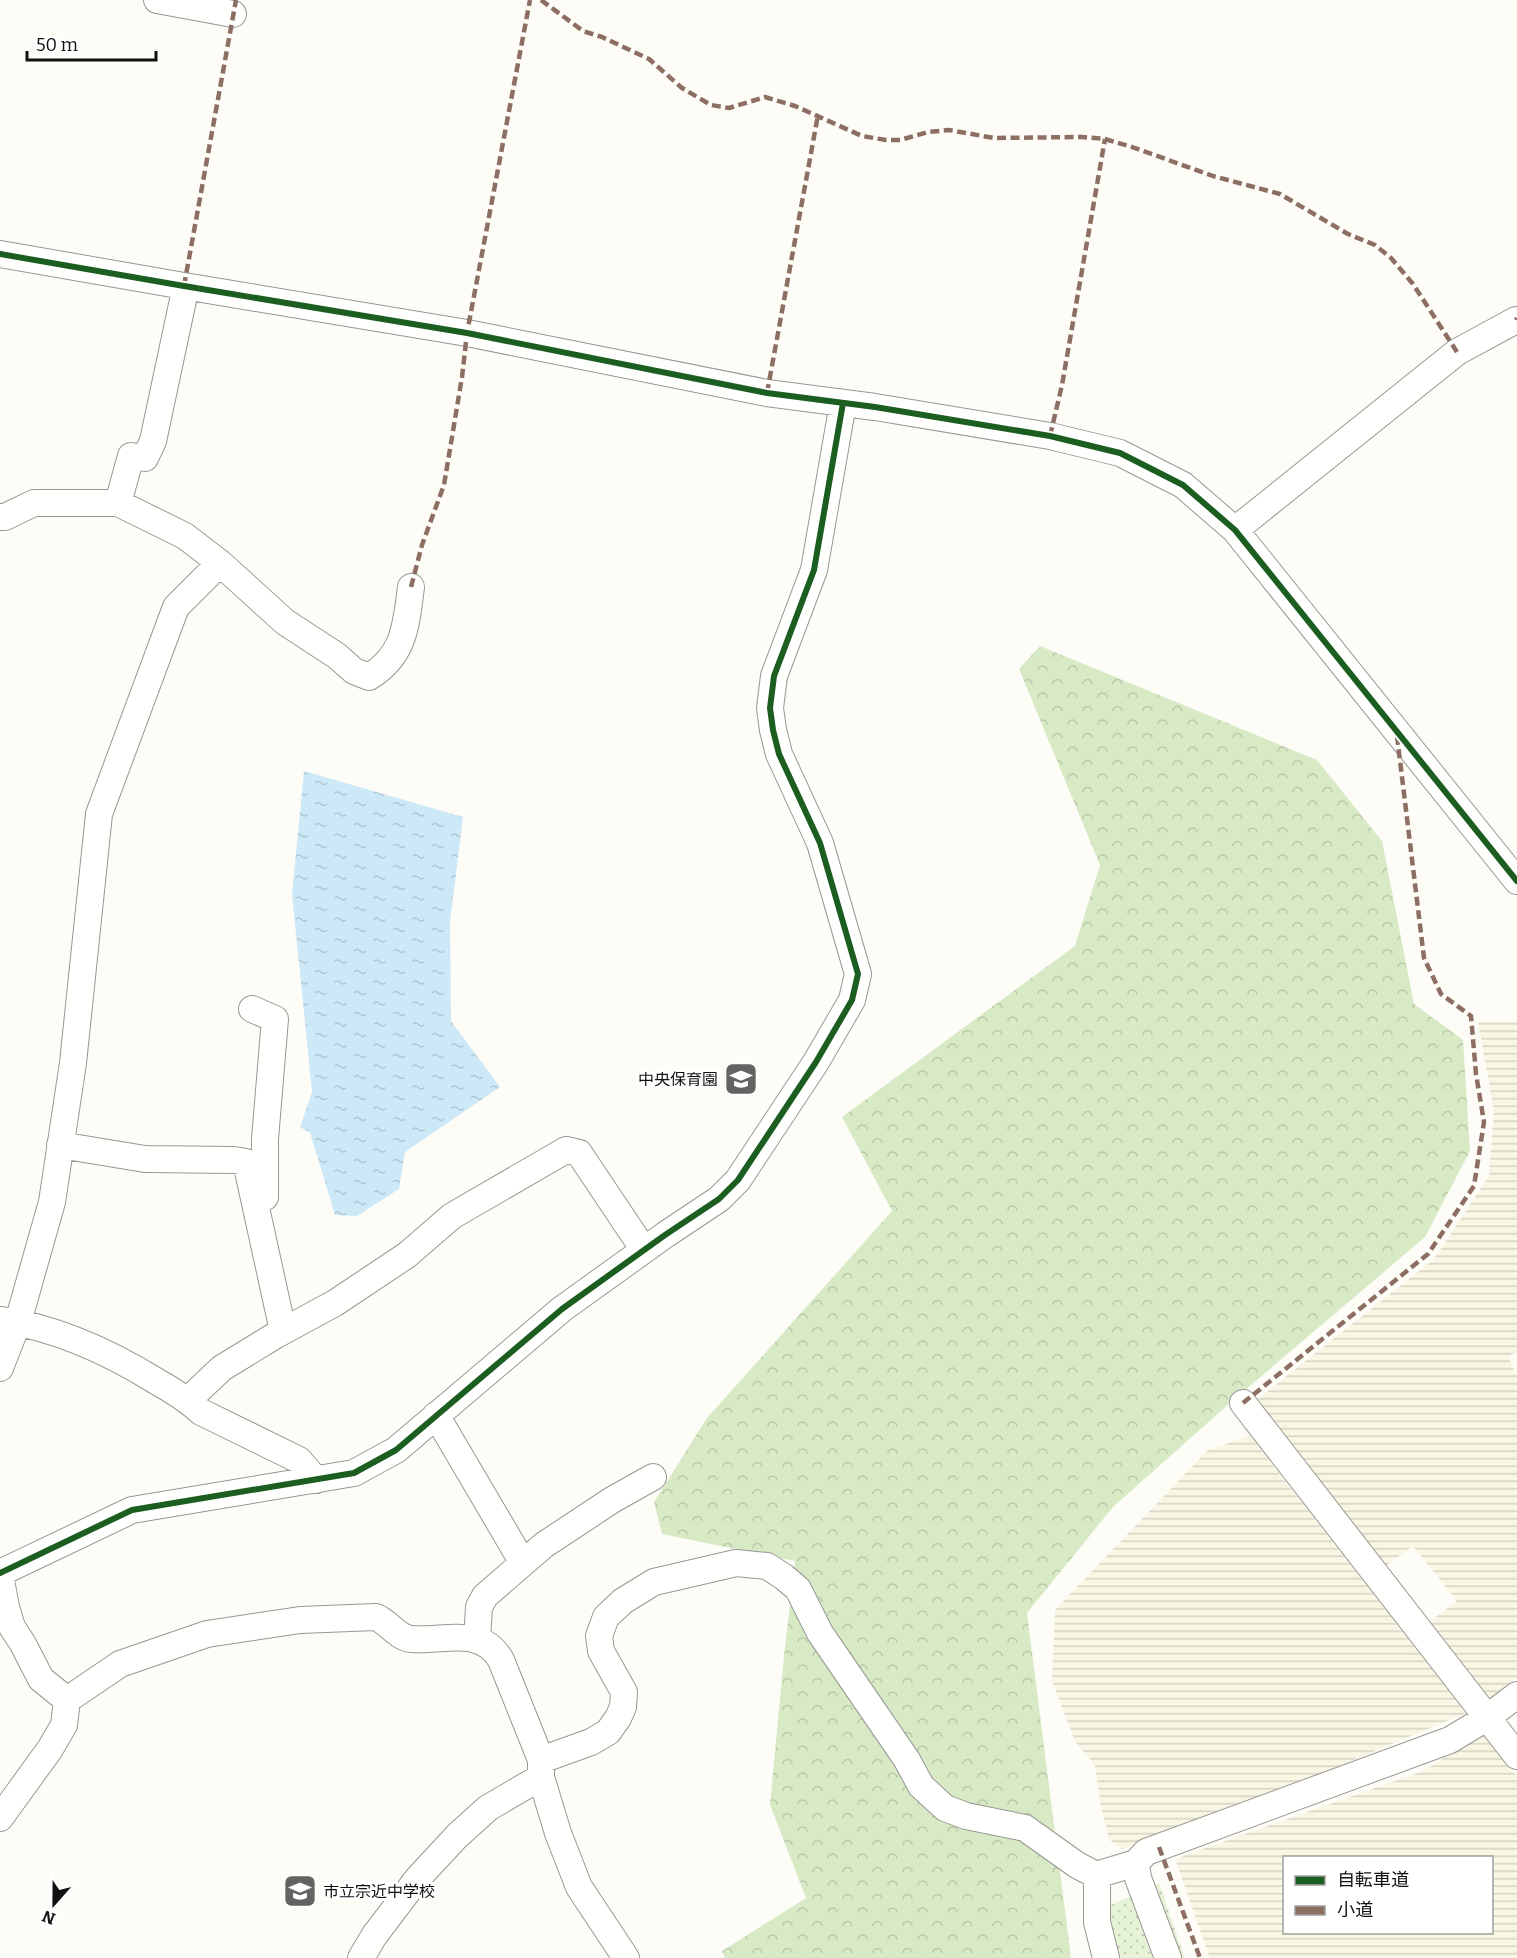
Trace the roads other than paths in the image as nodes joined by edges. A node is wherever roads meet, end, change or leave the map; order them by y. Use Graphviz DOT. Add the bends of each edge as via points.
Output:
graph roads {
  1 [pos="157,0"];
  2 [pos="233,14"];
  3 [pos="0,254"];
  4 [pos="184,286"];
  5 [pos="1515,320"];
  6 [pos="843,402"];
  7 [pos="118,503"];
  8 [pos="0,517"];
  9 [pos="1235,530"];
  10 [pos="220,563"];
  11 [pos="411,587"];
  12 [pos="1517,881"];
  13 [pos="252,1009"];
  14 [pos="60,1145"];
  15 [pos="262,1236"];
  16 [pos="644,1250"];
  17 [pos="9,1321"];
  18 [pos="283,1332"];
  19 [pos="0,1368"];
  20 [pos="188,1400"];
  21 [pos="1243,1404"];
  22 [pos="436,1415"];
  23 [pos="653,1477"];
  24 [pos="316,1480"];
  25 [pos="523,1563"];
  26 [pos="0,1574"];
  27 [pos="477,1640"];
  28 [pos="1517,1695"];
  29 [pos="67,1700"];
  30 [pos="1488,1717"];
  31 [pos="1517,1756"];
  32 [pos="541,1768"];
  33 [pos="0,1818"];
  34 [pos="1136,1863"];
  35 [pos="1097,1875"];
  36 [pos="361,1958"];
  37 [pos="626,1958"];
  38 [pos="1106,1958"];
  39 [pos="1168,1958"];
  1 -- 2 [label="street"];
  3 -- 4 [label="street"];
  4 -- 6 [label="street" via="468,333 767,393"];
  4 -- 7 [label="street" via="153,441 145,458 131,456"];
  5 -- 9 [label="street" via="1457,352"];
  6 -- 9 [label="street" via="1050,436 1120,453 1184,485"];
  6 -- 16 [label="street" via="814,570 774,676 771,708 779,754 820,843 858,974 852,1000 738,1180 719,1199"];
  7 -- 8 [label="street" via="34,503"];
  7 -- 10 [label="street" via="185,536"];
  9 -- 12 [label="street"];
  10 -- 11 [label="street" via="285,622 354,671 369,677 393,658 405,632"];
  10 -- 14 [label="street" via="176,607 99,814 74,1052"];
  13 -- 15 [label="street" via="275,1019"];
  14 -- 15 [label="street" via="146,1159 246,1162"];
  14 -- 17 [label="street" via="51,1202"];
  15 -- 18 [label="street"];
  16 -- 18 [label="street" via="579,1153 566,1150 452,1216 407,1255"];
  16 -- 22 [label="street" via="562,1309"];
  17 -- 19 [label="street"];
  17 -- 20 [label="street" via="63,1334 127,1363"];
  18 -- 20 [label="street" via="222,1368"];
  20 -- 24 [label="street" via="201,1412 299,1460"];
  21 -- 30 [label="street"];
  22 -- 24 [label="street" via="396,1450 354,1473"];
  22 -- 25 [label="street"];
  23 -- 25 [label="street" via="612,1500"];
  24 -- 26 [label="street" via="132,1510"];
  25 -- 27 [label="street" via="485,1596 479,1607"];
  26 -- 29 [label="street" via="12,1627 41,1679"];
  27 -- 29 [label="street" via="455,1636 402,1637 376,1617 300,1620 207,1634 120,1664"];
  27 -- 32 [label="street" via="495,1649 501,1660"];
  28 -- 30 [label="street"];
  29 -- 33 [label="street" via="64,1725"];
  30 -- 31 [label="street"];
  30 -- 34 [label="street" via="1450,1740 1146,1852"];
  32 -- 35 [label="street" via="608,1732 618,1718 624,1692 601,1651 599,1636 606,1617 623,1601 654,1582 736,1563 767,1566 798,1589 820,1633 921,1786 945,1808 1025,1828"];
  32 -- 36 [label="street" via="457,1836 418,1878"];
  32 -- 37 [label="street" via="558,1833 579,1887"];
  34 -- 35 [label="street"];
  34 -- 39 [label="street"];
  35 -- 38 [label="street" via="1097,1922"];
}
